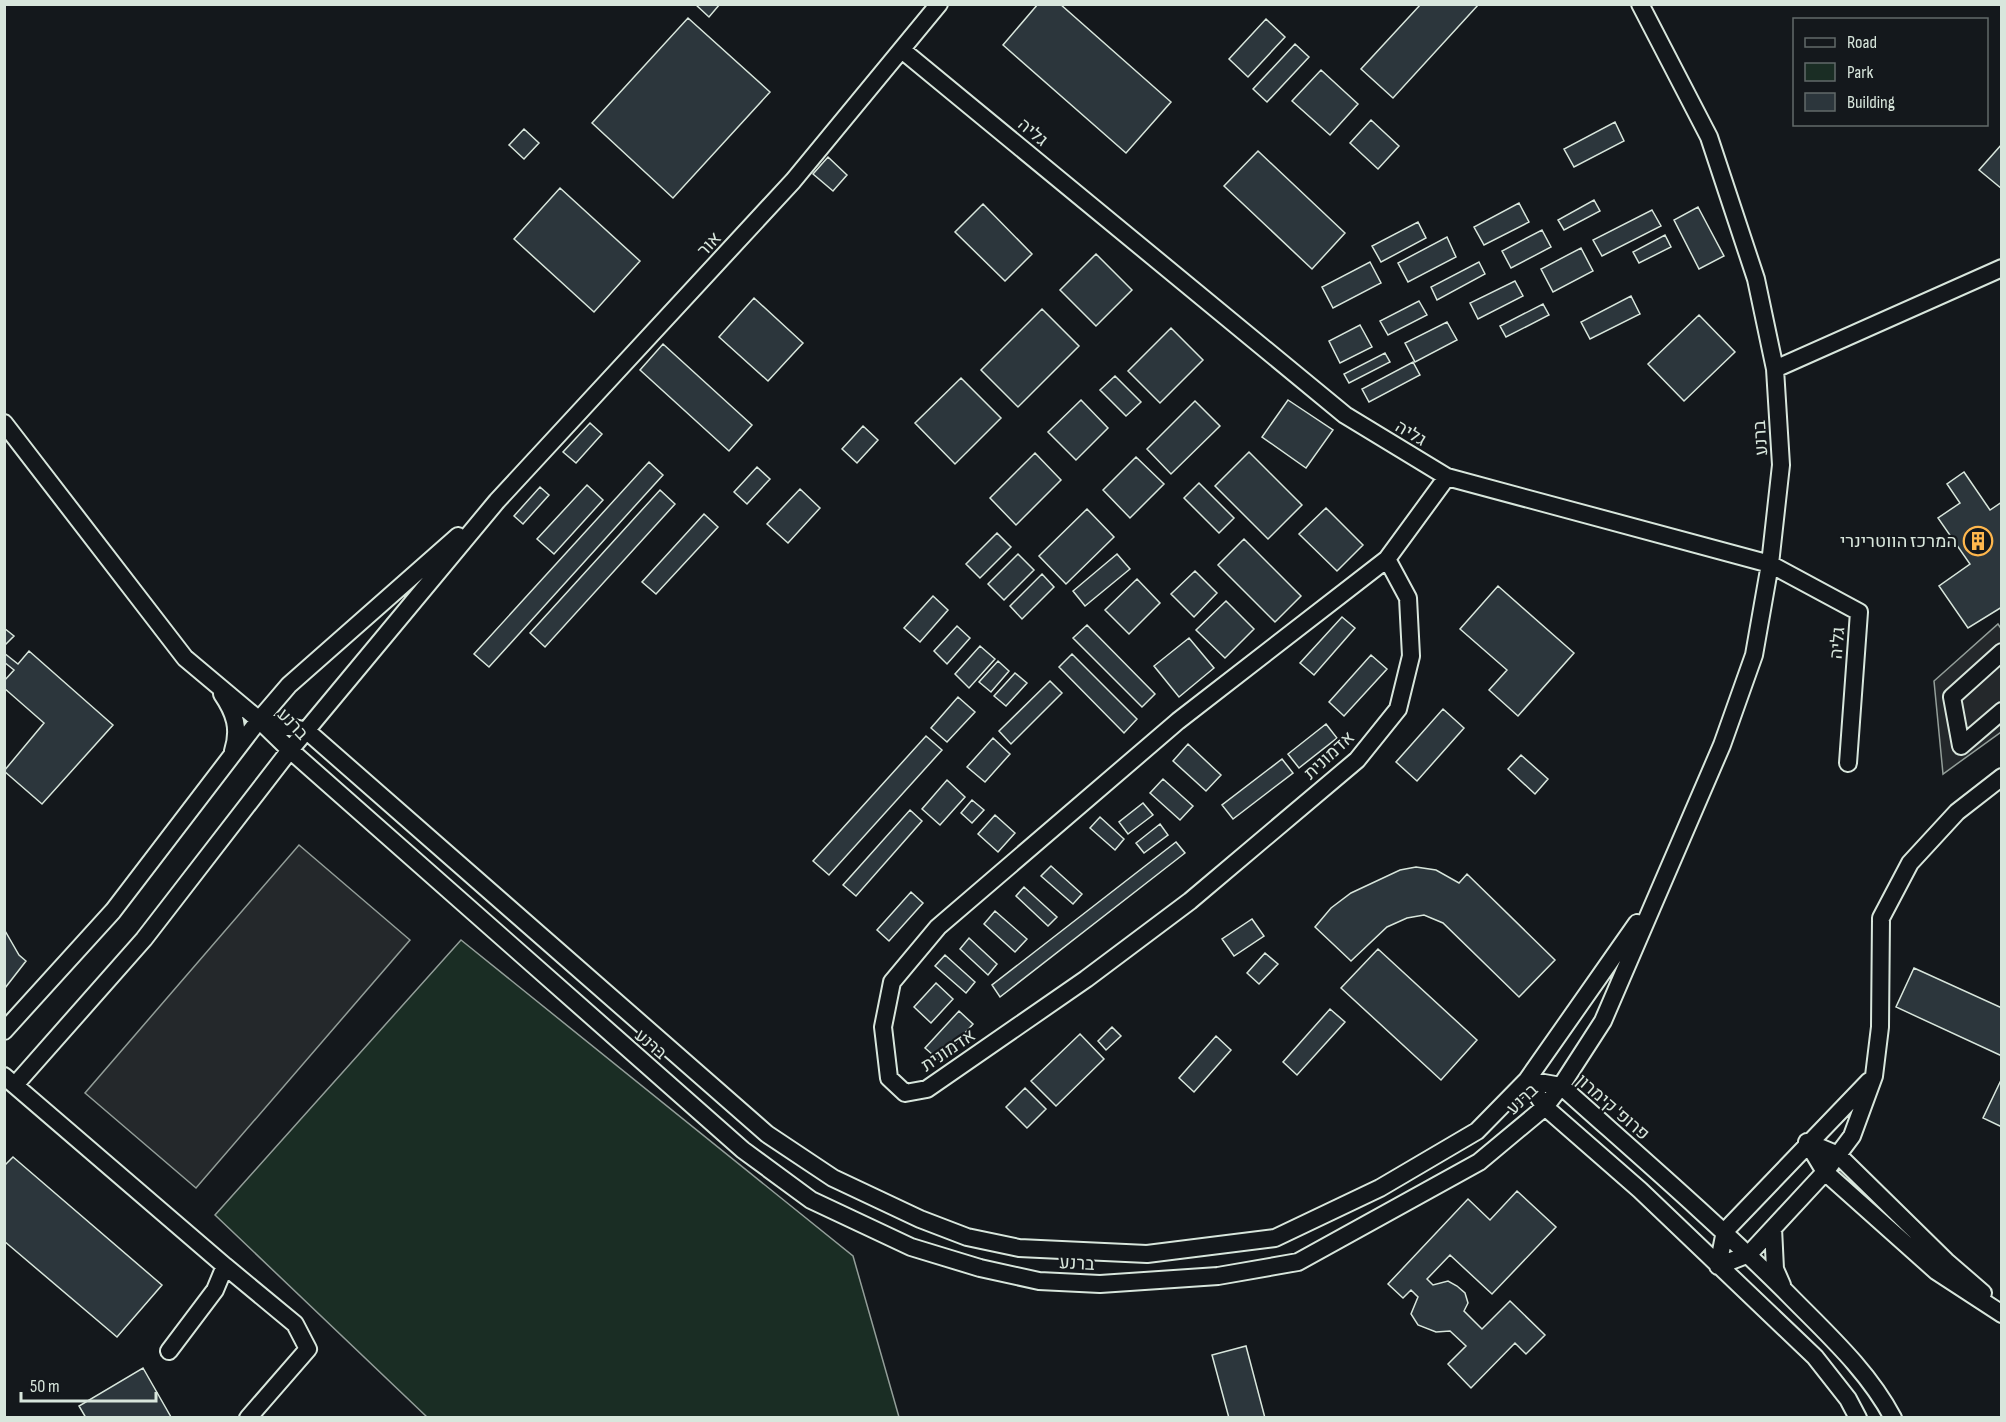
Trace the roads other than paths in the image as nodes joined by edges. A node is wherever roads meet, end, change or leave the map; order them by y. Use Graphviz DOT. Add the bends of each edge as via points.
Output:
graph roads {
  1 [pos="939,4"];
  2 [pos="1640,4"];
  3 [pos="902,50"];
  4 [pos="2001,268"];
  5 [pos="1776,369"];
  6 [pos="4,423"];
  7 [pos="1447,477"];
  8 [pos="497,501"];
  9 [pos="1387,560"];
  10 [pos="1770,564"];
  11 [pos="2001,652"];
  12 [pos="185,658"];
  13 [pos="2001,711"];
  14 [pos="259,720"];
  15 [pos="307,731"];
  16 [pos="290,750"];
  17 [pos="231,756"];
  18 [pos="1848,763"];
  19 [pos="2001,777"];
  20 [pos="1666,877"];
  21 [pos="4,1031"];
  22 [pos="1874,1076"];
  23 [pos="1527,1080"];
  24 [pos="10,1081"];
  25 [pos="1561,1086"];
  26 [pos="1545,1107"];
  27 [pos="1808,1142"];
  28 [pos="1838,1155"];
  29 [pos="1825,1172"];
  30 [pos="850,1186"];
  31 [pos="839,1213"];
  32 [pos="1773,1228"];
  33 [pos="1725,1231"];
  34 [pos="1749,1254"];
  35 [pos="225,1266"];
  36 [pos="1718,1266"];
  37 [pos="1785,1292"];
  38 [pos="2001,1307"];
  39 [pos="2001,1314"];
  40 [pos="169,1351"];
  41 [pos="248,1418"];
  42 [pos="1858,1418"];
  43 [pos="1893,1418"];
  1 -- 3 [label="street, אור"];
  2 -- 5 [label="street, ברנע" via="1709,137 1756,279"];
  3 -- 7 [label="street, גליה" via="1345,415"];
  3 -- 8 [label="street, אור" via="793,182"];
  4 -- 5 [label="street"];
  5 -- 10 [label="street, ברנע" via="1781,465"];
  6 -- 12 [label="street"];
  7 -- 9 [label="street, אדמונית"];
  7 -- 10 [label="street, גליה"];
  8 -- 14 [label="street" via="289,685"];
  8 -- 15 [label="street"];
  9 -- 9 [label="street, אדמונית" via="1178,721 938,927 892,982 883,1027 889,1078 905,1093 927,1089 1086,979 1190,901 1357,760 1398,709 1411,656 1408,598"];
  10 -- 18 [label="street, גליה" via="1859,612"];
  10 -- 20 [label="street, ברנע" via="1754,655 1722,745"];
  11 -- 13 [label="street" via="1952,697 1961,746"];
  12 -- 14 [label="street"];
  12 -- 17 [label="street" via="224,696 235,718 238,735"];
  14 -- 15 [label="street, ברנע"];
  14 -- 16 [label="street, ברנע"];
  14 -- 17 [label="street"];
  15 -- 16 [label="street"];
  15 -- 30 [label="street, ברנע" via="768,1134"];
  16 -- 24 [label="street" via="144,939"];
  16 -- 31 [label="street, ברנע" via="742,1150 811,1200"];
  17 -- 21 [label="street" via="113,911"];
  19 -- 22 [label="street" via="1957,812 1910,863 1881,918 1880,1027"];
  20 -- 23 [label="street, ברנע"];
  20 -- 25 [label="street, ברנע" via="1603,1021"];
  22 -- 27 [label="street"];
  22 -- 28 [label="street" via="1852,1136"];
  23 -- 25 [label="street, פרופ' קימרון"];
  23 -- 26 [label="street"];
  23 -- 30 [label="street, ברנע" via="1477,1131 1380,1188 1275,1238 1148,1254 1019,1248 968,1237"];
  24 -- 35 [label="street"];
  25 -- 26 [label="street, ברנע"];
  25 -- 33 [label="street, פרופ' קימרון"];
  26 -- 31 [label="street, ברנע" via="1479,1162 1298,1262 1218,1276 1100,1284 1039,1281 911,1247"];
  26 -- 36 [label="street" via="1640,1190"];
  27 -- 28 [label="street"];
  27 -- 29 [label="street"];
  27 -- 33 [label="street"];
  28 -- 29 [label="street"];
  28 -- 38 [label="street" via="1947,1262"];
  29 -- 32 [label="street"];
  29 -- 39 [label="street" via="1936,1271"];
  30 -- 31 [label="street"];
  32 -- 34 [label="street"];
  32 -- 37 [label="street" via="1775,1269"];
  33 -- 34 [label="street, פרופ' קימרון"];
  33 -- 36 [label="street"];
  34 -- 36 [label="street"];
  34 -- 37 [label="street, פרופ' קימרון"];
  35 -- 40 [label="street" via="215,1290"];
  35 -- 41 [label="street" via="295,1324 308,1349"];
  36 -- 42 [label="street" via="1815,1357"];
  37 -- 43 [label="street, פרופ' קימרון" via="1860,1369"];
}
